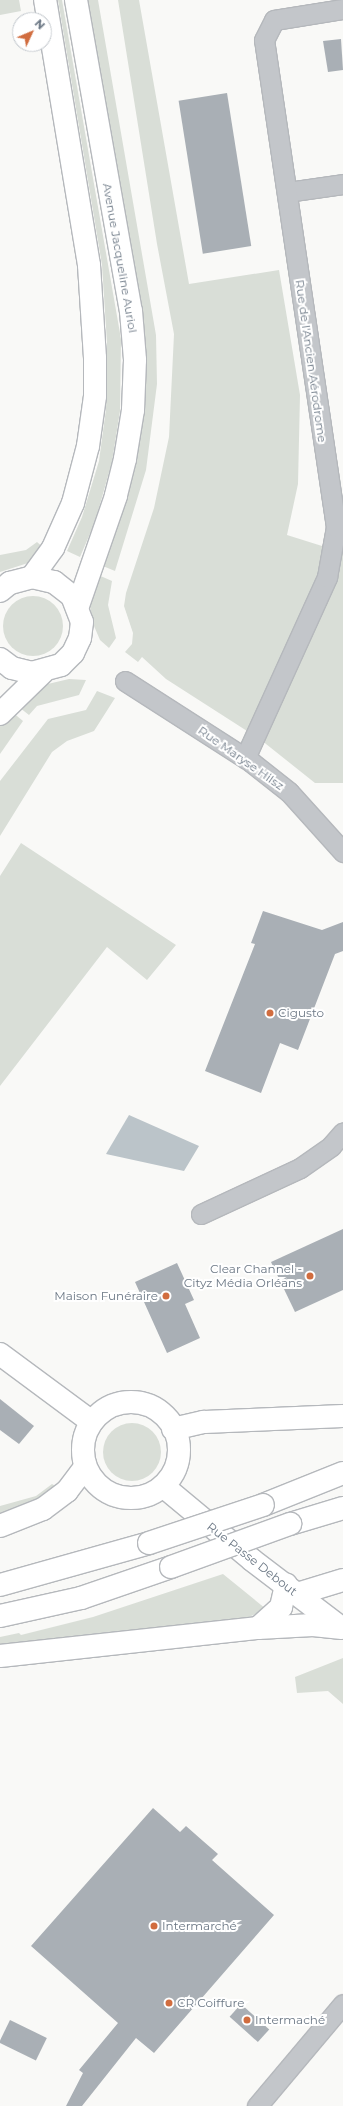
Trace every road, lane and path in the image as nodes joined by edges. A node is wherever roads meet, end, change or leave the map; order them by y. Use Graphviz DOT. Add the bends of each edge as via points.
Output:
graph roads {
  1 [pos="45,0"];
  2 [pos="76,0"];
  3 [pos="343,9"];
  4 [pos="343,184"];
  5 [pos="287,192"];
  6 [pos="32,577"];
  7 [pos="3,585"];
  8 [pos="80,614"];
  9 [pos="0,659"];
  10 [pos="43,672"];
  11 [pos="125,681"];
  12 [pos="0,714"];
  13 [pos="245,758"];
  14 [pos="343,852"];
  15 [pos="343,1132"];
  16 [pos="337,1145"];
  17 [pos="202,1214"];
  18 [pos="0,1354"];
  19 [pos="343,1416"];
  20 [pos="92,1422"];
  21 [pos="174,1429"];
  22 [pos="86,1467"];
  23 [pos="343,1473"];
  24 [pos="164,1486"];
  25 [pos="343,1508"];
  26 [pos="0,1526"];
  27 [pos="343,1580"];
  28 [pos="0,1585"];
  29 [pos="291,1589"];
  30 [pos="0,1616"];
  31 [pos="258,1628"];
  32 [pos="343,1629"];
  33 [pos="0,1656"];
  34 [pos="343,2004"];
  35 [pos="257,2106"];
  1 -- 6 [label="main road" via="89,265 95,388 88,446 73,503 53,548"];
  2 -- 8 [label="main road, Avenue Jacqueline Auriol" via="131,311 135,360 133,410 125,459"];
  3 -- 5 [label="street, Rue de l'Ancien Aérodrome" via="274,20 264,40"];
  4 -- 5 [label="street"];
  5 -- 13 [label="street, Rue de l'Ancien Aérodrome" via="336,526 327,577"];
  6 -- 7 [label="main road"];
  6 -- 8 [label="main road" via="44,578 64,588"];
  8 -- 10 [label="main road, Avenue Jacqueline Auriol" via="80,638 73,653 61,665"];
  9 -- 10 [label="main road" via="22,672"];
  10 -- 12 [label="main road"];
  11 -- 13 [label="street, Rue Maryse Hilsz"];
  13 -- 14 [label="street, Rue Maryse Hilsz" via="290,792"];
  15 -- 16 [label="street"];
  16 -- 17 [label="street" via="300,1168"];
  18 -- 20 [label="main road"];
  19 -- 21 [label="main road" via="204,1422"];
  20 -- 21 [label="main road" via="103,1410 118,1404 134,1402 150,1406 164,1416"];
  20 -- 22 [label="main road" via="84,1436 82,1452"];
  21 -- 24 [label="main road" via="178,1444 178,1460"];
  22 -- 24 [label="main road" via="93,1480 118,1497 148,1496"];
  22 -- 26 [label="main road" via="67,1491 42,1509"];
  23 -- 28 [label="main road, bridge" via="263,1505 149,1543"];
  24 -- 29 [label="main road, Rue Passe Debout"];
  25 -- 30 [label="main road, bridge" via="290,1524 81,1598"];
  27 -- 29 [label="main road"];
  29 -- 31 [label="main road" via="281,1607"];
  29 -- 32 [label="main road, Rue Passe Debout"];
  31 -- 32 [label="main road" via="313,1624"];
  31 -- 33 [label="main road"];
  34 -- 35 [label="street"];
}
